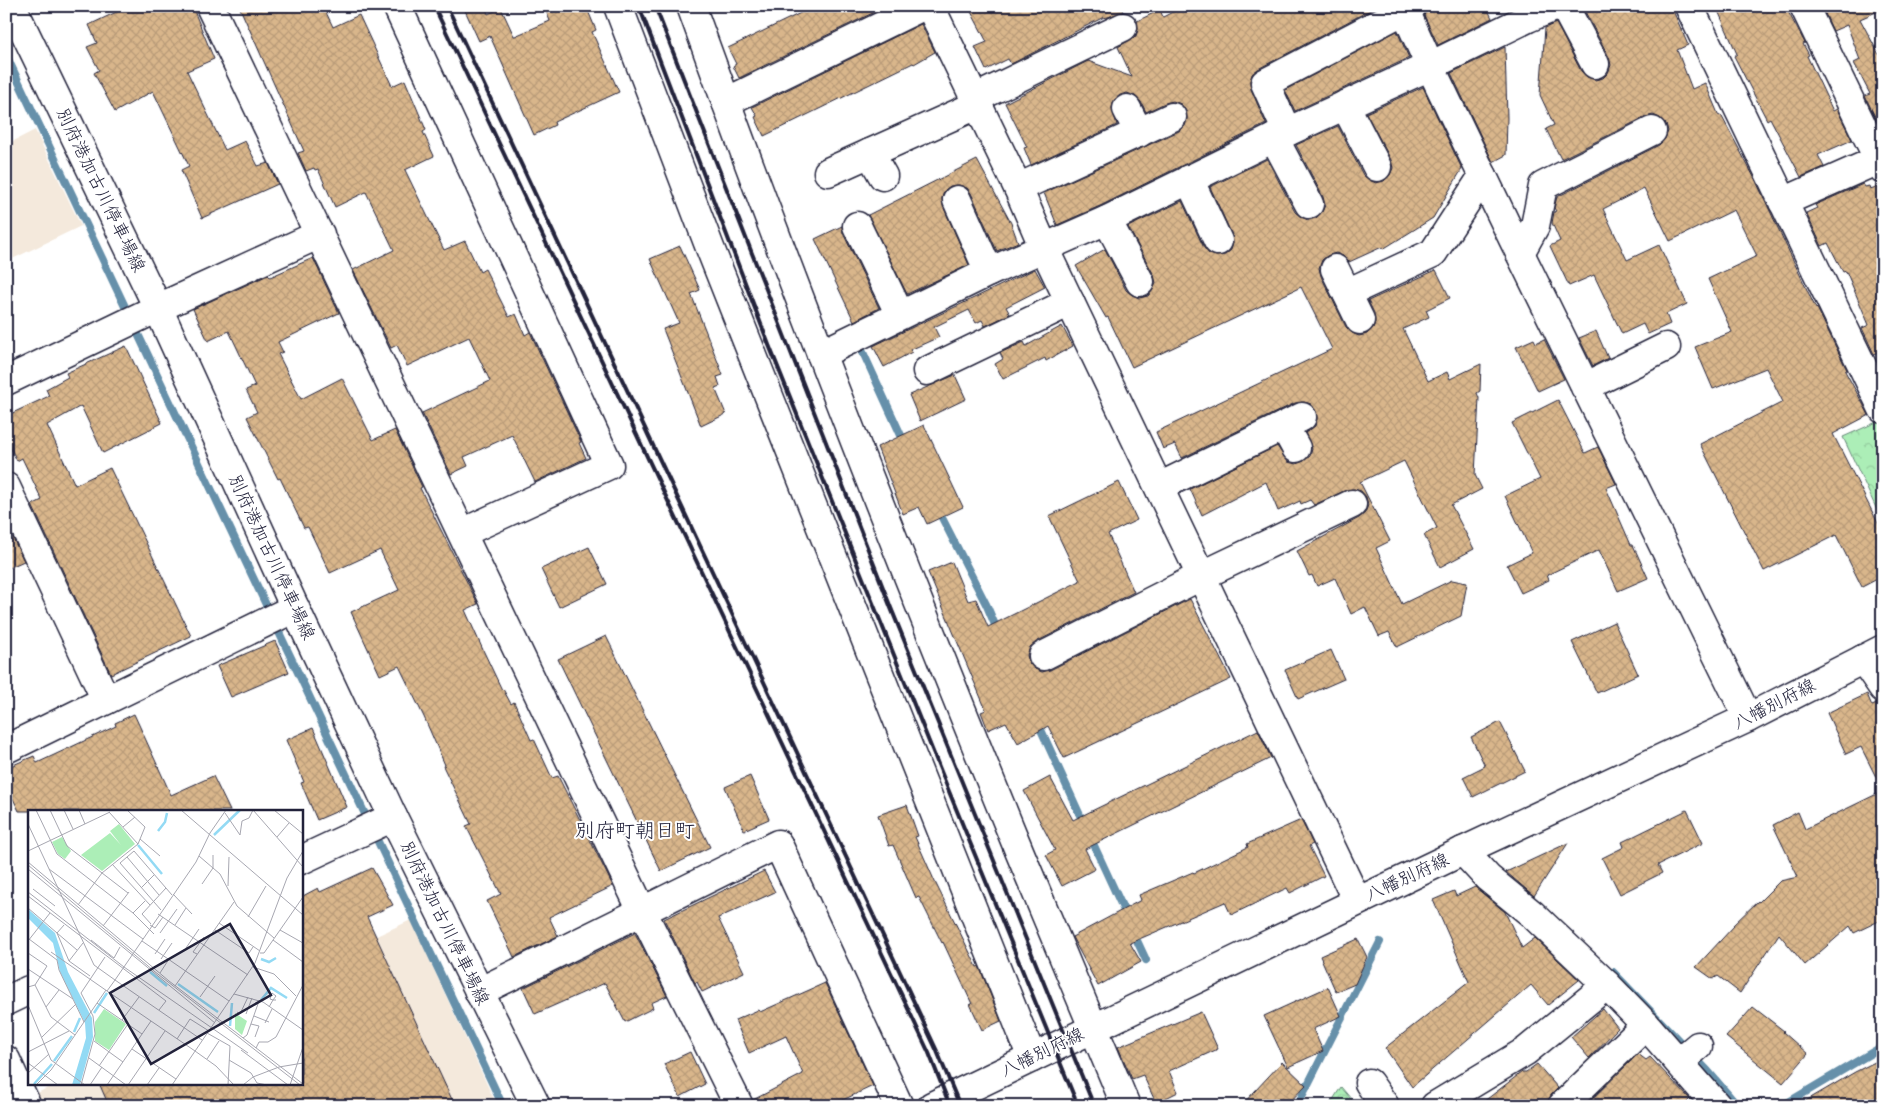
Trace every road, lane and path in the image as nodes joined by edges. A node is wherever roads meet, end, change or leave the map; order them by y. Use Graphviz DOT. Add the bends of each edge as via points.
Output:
graph roads {
  1 [pos="12,6"];
  2 [pos="210,6"];
  3 [pos="397,6"];
  4 [pos="618,6"];
  5 [pos="691,6"];
  6 [pos="1557,6"];
  7 [pos="1564,6"];
  8 [pos="1689,6"];
  9 [pos="1804,6"];
  10 [pos="1407,7"];
  11 [pos="936,9"];
  12 [pos="1123,27"];
  13 [pos="1595,64"];
  14 [pos="1430,66"];
  15 [pos="726,102"];
  16 [pos="975,102"];
  17 [pos="1345,105"];
  18 [pos="1172,117"];
  19 [pos="1652,131"];
  20 [pos="1280,135"];
  21 [pos="870,153"];
  22 [pos="1880,165"];
  23 [pos="1377,167"];
  24 [pos="828,172"];
  25 [pos="883,176"];
  26 [pos="1482,176"];
  27 [pos="1189,179"];
  28 [pos="1018,188"];
  29 [pos="957,200"];
  30 [pos="1783,202"];
  31 [pos="1309,204"];
  32 [pos="1107,220"];
  33 [pos="857,226"];
  34 [pos="320,234"];
  35 [pos="1218,241"];
  36 [pos="1044,248"];
  37 [pos="1520,253"];
  38 [pos="989,272"];
  39 [pos="1140,282"];
  40 [pos="1070,302"];
  41 [pos="158,308"];
  42 [pos="900,315"];
  43 [pos="1360,320"];
  44 [pos="1666,347"];
  45 [pos="821,354"];
  46 [pos="927,371"];
  47 [pos="6,381"];
  48 [pos="1586,387"];
  49 [pos="1883,409"];
  50 [pos="1294,430"];
  51 [pos="1159,487"];
  52 [pos="7,489"];
  53 [pos="1352,504"];
  54 [pos="462,533"];
  55 [pos="1201,576"];
  56 [pos="294,608"];
  57 [pos="1873,654"];
  58 [pos="1043,656"];
  59 [pos="1883,688"];
  60 [pos="106,700"];
  61 [pos="1748,718"];
  62 [pos="6,749"];
  63 [pos="393,817"];
  64 [pos="1463,851"];
  65 [pos="302,860"];
  66 [pos="1357,901"];
  67 [pos="642,911"];
  68 [pos="1607,985"];
  69 [pos="28,990"];
  70 [pos="479,992"];
  71 [pos="6,1001"];
  72 [pos="1646,1025"];
  73 [pos="1094,1027"];
  74 [pos="1032,1058"];
  75 [pos="6,1060"];
  76 [pos="1369,1083"];
  77 [pos="1713,1104"];
  78 [pos="27,1106"];
  79 [pos="536,1106"];
  80 [pos="739,1106"];
  81 [pos="899,1106"];
  82 [pos="932,1106"];
  83 [pos="1126,1106"];
  84 [pos="1385,1106"];
  85 [pos="1435,1106"];
  86 [pos="1562,1106"];
  1 -- 41 [label="street, 別府港加古川停車場線"];
  2 -- 34 [label="street"];
  3 -- 54 [label="street" via="609,465"];
  4 -- 74 [label="street" via="717,267"];
  5 -- 15 [label="street"];
  6 -- 14 [label="street"];
  7 -- 13 [label="street"];
  8 -- 30 [label="street"];
  9 -- 22 [label="street"];
  10 -- 14 [label="street"];
  10 -- 20 [label="street" via="1265,83"];
  11 -- 15 [label="street"];
  11 -- 16 [label="street"];
  12 -- 16 [label="street"];
  14 -- 17 [label="street"];
  14 -- 26 [label="street"];
  15 -- 45 [label="street"];
  16 -- 21 [label="street"];
  16 -- 28 [label="street"];
  17 -- 20 [label="street"];
  17 -- 23 [label="street"];
  18 -- 28 [label="street" via="1133,121"];
  19 -- 37 [label="street" via="1620,159 1543,186 1535,226"];
  20 -- 27 [label="street"];
  20 -- 31 [label="street"];
  21 -- 24 [label="street"];
  21 -- 25 [label="street"];
  22 -- 30 [label="street"];
  26 -- 37 [label="street"];
  26 -- 43 [label="street" via="1433,253 1341,281"];
  27 -- 32 [label="street"];
  27 -- 35 [label="street"];
  28 -- 36 [label="street"];
  29 -- 38 [label="street"];
  30 -- 49 [label="street"];
  32 -- 36 [label="street"];
  32 -- 39 [label="street"];
  33 -- 42 [label="street"];
  34 -- 41 [label="street"];
  34 -- 54 [label="street"];
  36 -- 38 [label="street"];
  36 -- 40 [label="street"];
  37 -- 48 [label="street"];
  38 -- 42 [label="street"];
  40 -- 46 [label="street"];
  40 -- 51 [label="street"];
  41 -- 47 [label="street"];
  41 -- 56 [label="street, 別府港加古川停車場線"];
  42 -- 45 [label="street"];
  44 -- 48 [label="street"];
  45 -- 73 [label="street" via="956,694"];
  48 -- 61 [label="street"];
  50 -- 51 [label="street"];
  51 -- 55 [label="street"];
  52 -- 60 [label="street"];
  53 -- 55 [label="street"];
  54 -- 67 [label="street"];
  55 -- 58 [label="street" via="1078,651"];
  55 -- 66 [label="street"];
  56 -- 60 [label="street"];
  56 -- 63 [label="street, 別府港加古川停車場線"];
  57 -- 59 [label="street"];
  57 -- 61 [label="street, 八幡別府線"];
  60 -- 62 [label="street"];
  61 -- 64 [label="street, 八幡別府線"];
  63 -- 65 [label="street"];
  63 -- 70 [label="street, 別府港加古川停車場線"];
  64 -- 66 [label="street, 八幡別府線"];
  64 -- 68 [label="street" via="1488,878 1532,914"];
  66 -- 73 [label="street, 八幡別府線"];
  67 -- 70 [label="street"];
  67 -- 80 [label="street"];
  67 -- 81 [label="street" via="778,844"];
  68 -- 72 [label="street"];
  68 -- 85 [label="street" via="1526,1052"];
  69 -- 71 [label="street"];
  70 -- 79 [label="street, 別府港加古川停車場線"];
  72 -- 77 [label="street" via="1686,1056"];
  72 -- 86 [label="street"];
  73 -- 74 [label="street, 八幡別府線"];
  73 -- 83 [label="street"];
  74 -- 82 [label="street, 八幡別府線"];
  75 -- 78 [label="street"];
  76 -- 84 [label="street"];
}
